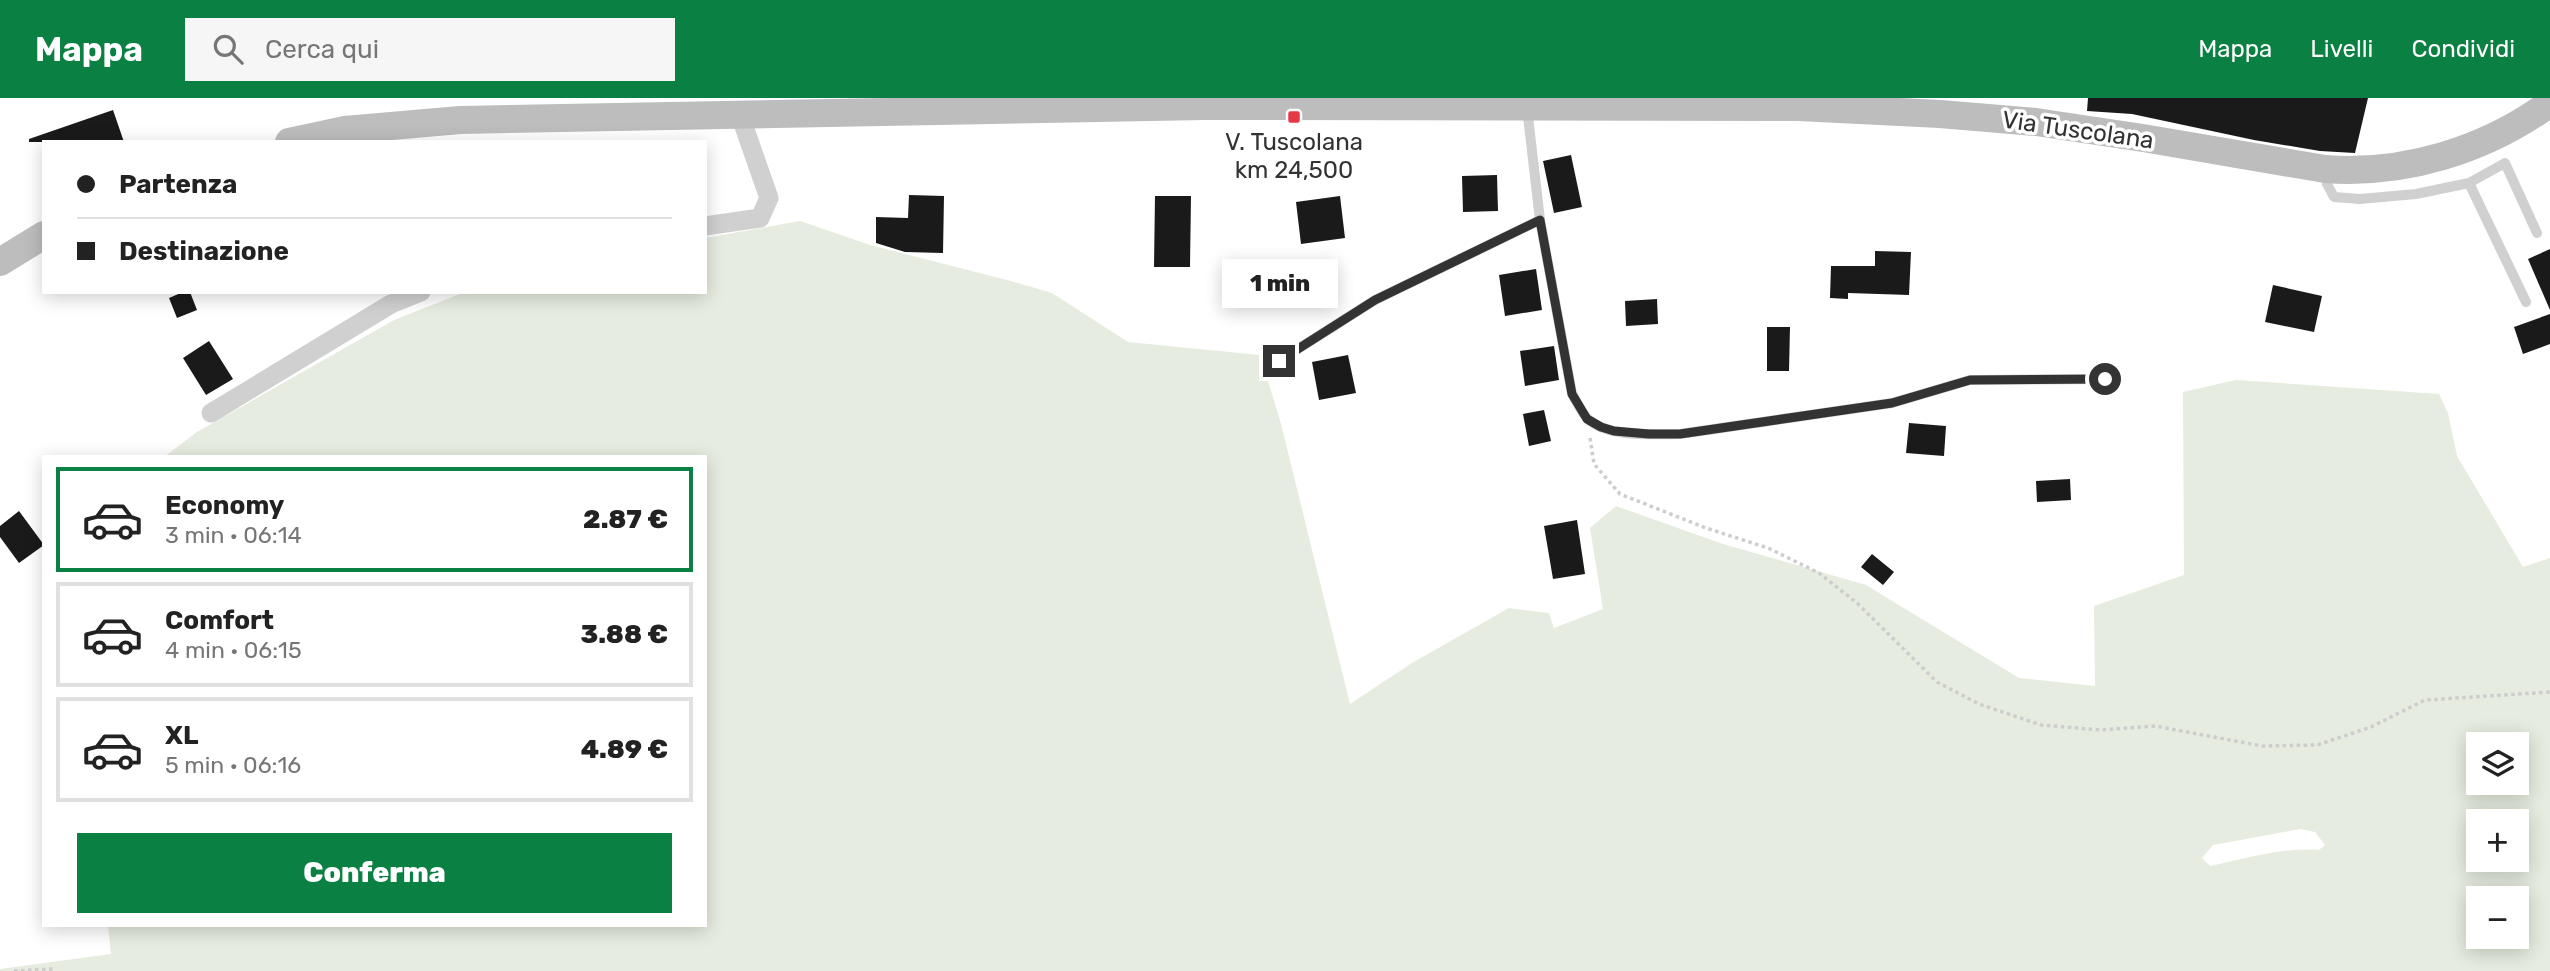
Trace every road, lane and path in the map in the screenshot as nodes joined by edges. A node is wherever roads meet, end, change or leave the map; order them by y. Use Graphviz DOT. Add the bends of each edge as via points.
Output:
graph roads {
  1 [pos="2550,103"];
  2 [pos="1527,107"];
  3 [pos="740,115"];
  4 [pos="298,140"];
  5 [pos="2325,169"];
  6 [pos="2469,183"];
  7 [pos="1540,220"];
  8 [pos="707,226"];
  9 [pos="2537,233"];
  10 [pos="42,235"];
  11 [pos="0,262"];
  12 [pos="416,294"];
  13 [pos="2526,302"];
  14 [pos="1279,361"];
  15 [pos="2105,379"];
  16 [pos="211,413"];
  17 [pos="1587,419"];
  18 [pos="2550,692"];
  19 [pos="14,971"];
  20 [pos="55,971"];
  1 -- 5 [label="main road, Via Tuscolana" via="2494,136 2428,160 2365,170"];
  2 -- 3 [label="main road, Via Tuscolana" via="1218,106"];
  2 -- 5 [label="main road, Via Tuscolana" via="1750,106 1941,114 2101,131"];
  2 -- 7 [label="lane"];
  3 -- 4 [label="main road, Via Tuscolana" via="433,121"];
  3 -- 8 [label="street" via="769,198 760,218"];
  5 -- 6 [label="lane" via="2334,197 2416,194"];
  6 -- 9 [label="lane" via="2505,163"];
  6 -- 13 [label="lane"];
  7 -- 14 [label="lane" via="1375,300"];
  7 -- 17 [label="lane" via="1572,394"];
  10 -- 11 [label="main road"];
  12 -- 16 [label="street" via="391,304"];
  15 -- 17 [label="lane" via="1970,380 1892,403 1680,434 1614,431"];
  17 -- 18 [label="path" via="1594,464 1620,494 1768,548 1819,573 1857,603 1937,682 1979,705 2040,725 2101,730 2155,726 2262,746 2317,745 2371,727 2426,700"];
  19 -- 20 [label="path"];
}
